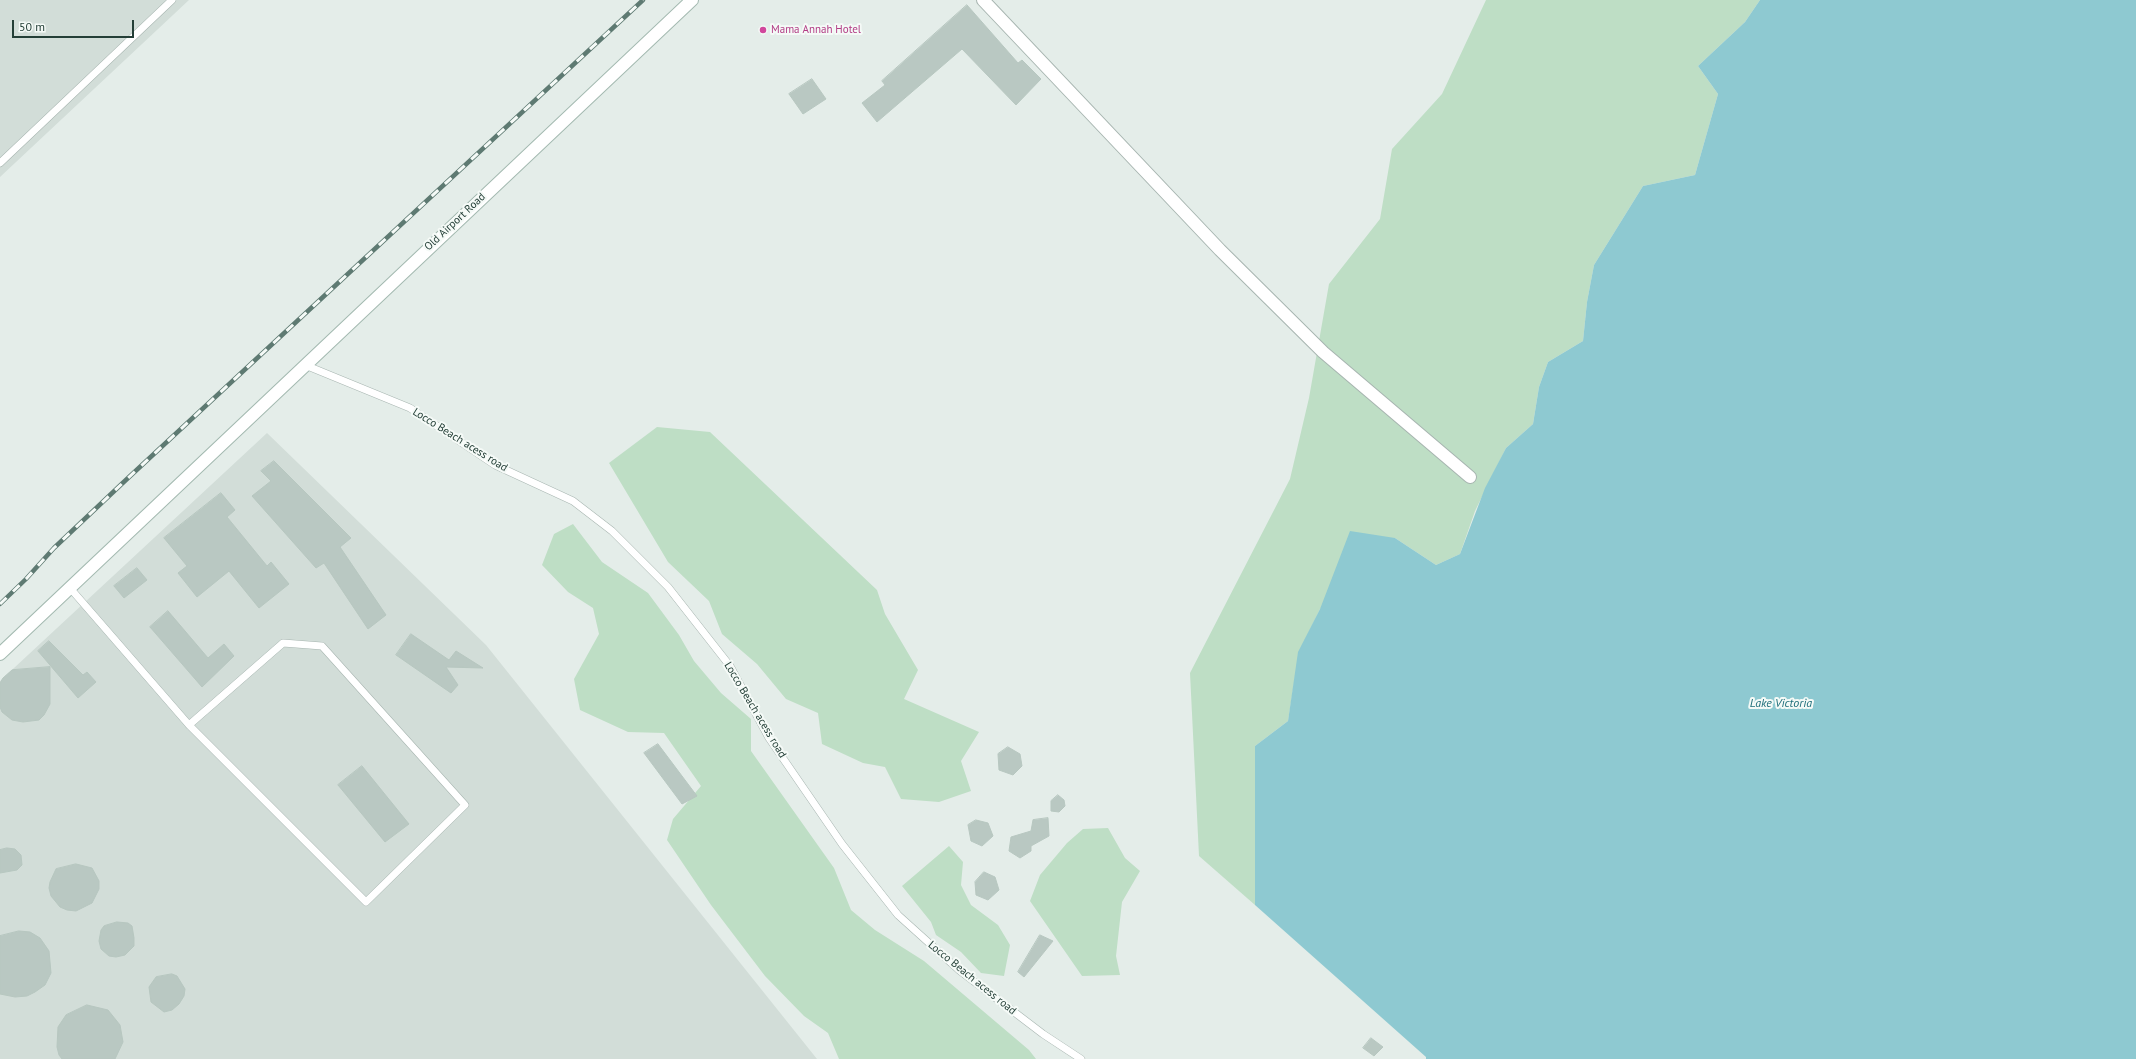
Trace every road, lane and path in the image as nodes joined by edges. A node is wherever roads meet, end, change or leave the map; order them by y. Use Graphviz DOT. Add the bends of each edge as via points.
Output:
graph roads {
  1 [pos="172,0"];
  2 [pos="692,0"];
  3 [pos="983,0"];
  4 [pos="0,163"];
  5 [pos="306,365"];
  6 [pos="1470,477"];
  7 [pos="70,588"];
  8 [pos="0,654"];
  9 [pos="189,725"];
  10 [pos="1081,1059"];
  1 -- 4 [label="lane"];
  2 -- 5 [label="main road, Old Airport Road"];
  3 -- 6 [label="main road" via="1220,250 1323,352"];
  5 -- 7 [label="main road, Old Airport Road"];
  5 -- 10 [label="lane, Locco Beach acess road" via="410,408 495,465 574,501 612,531 668,587 730,666 774,744 842,844 898,915 959,970 1043,1034"];
  7 -- 8 [label="main road, Old Airport Road"];
  7 -- 9 [label="lane"];
  9 -- 9 [label="lane" via="366,902 465,805 322,646 284,644"];
}
